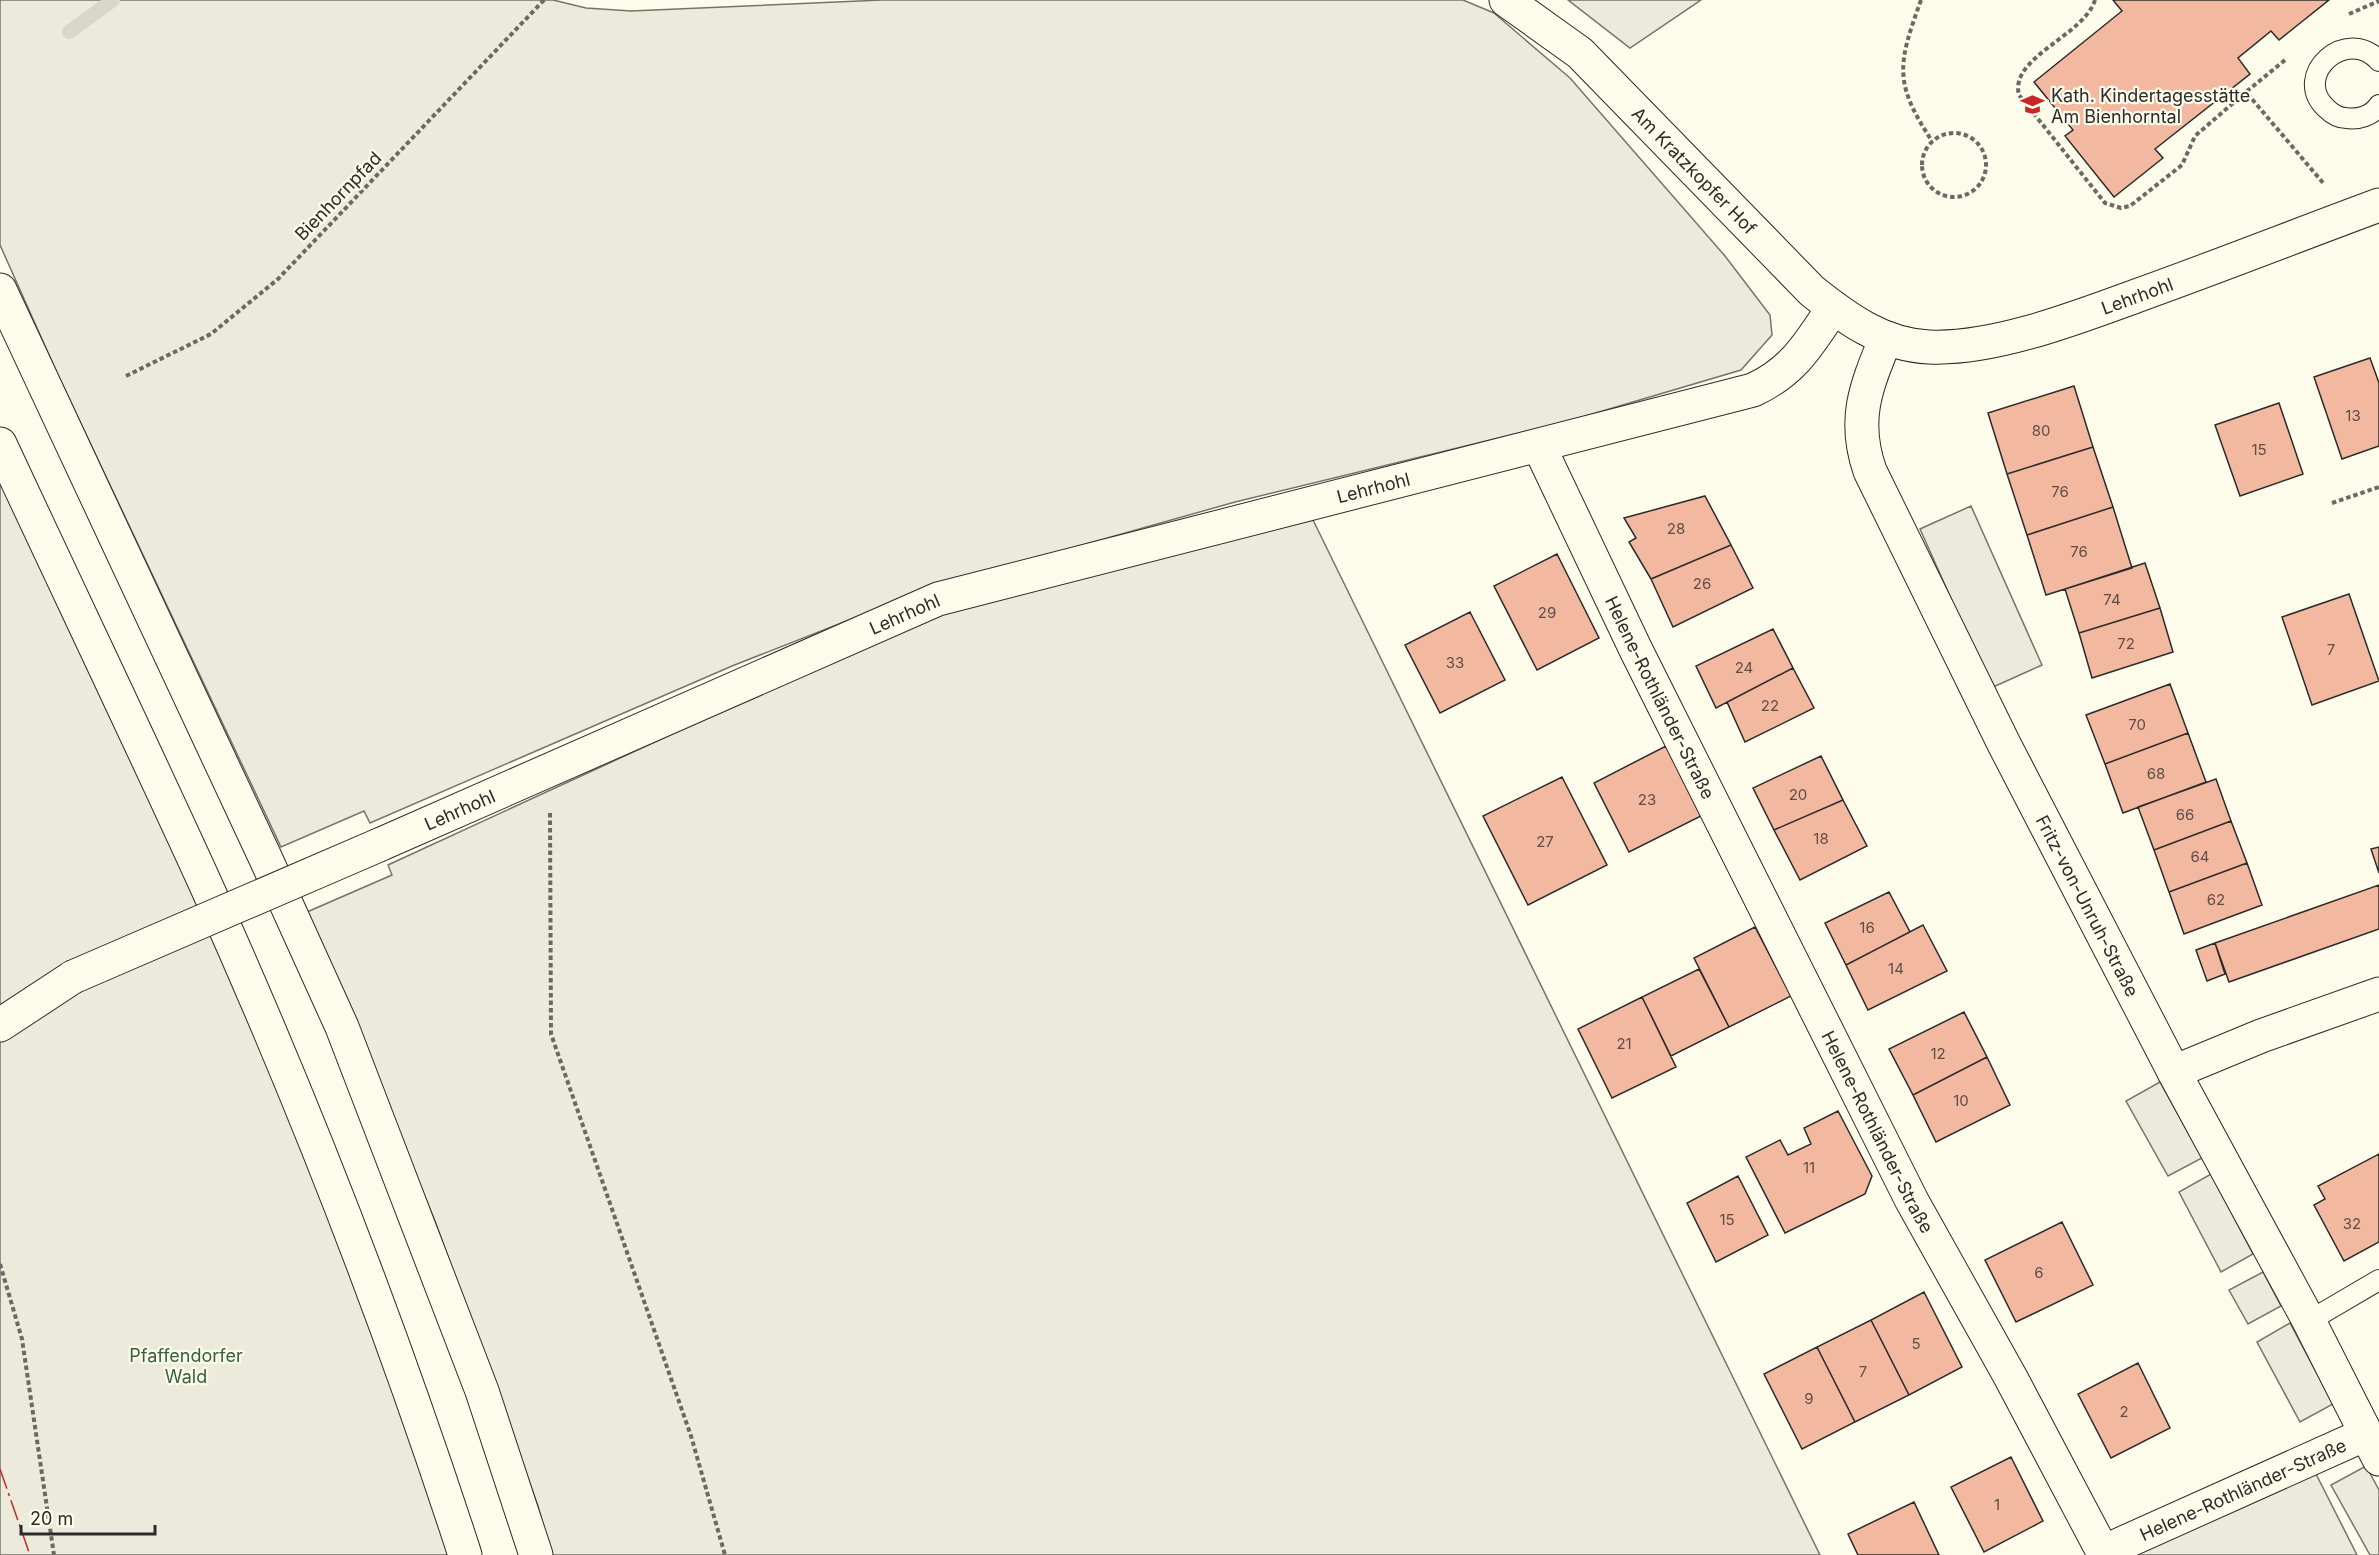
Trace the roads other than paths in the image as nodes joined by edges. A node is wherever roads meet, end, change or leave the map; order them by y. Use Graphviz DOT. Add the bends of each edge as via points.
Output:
graph roads {
  1 [pos="1506,0"];
  2 [pos="2379,61"];
  3 [pos="2379,105"];
  4 [pos="2379,205"];
  5 [pos="0,290"];
  6 [pos="1833,308"];
  7 [pos="1886,338"];
  8 [pos="0,444"];
  9 [pos="1539,446"];
  10 [pos="2379,994"];
  11 [pos="0,1025"];
  12 [pos="2174,1072"];
  13 [pos="2379,1280"];
  14 [pos="2309,1321"];
  15 [pos="2372,1447"];
  16 [pos="465,1555"];
  17 [pos="536,1555"];
  1 -- 6 [label="main road, Am Kratzkopfer Hof" via="1580,53 1791,270"];
  2 -- 3 [label="lane" via="2365,50 2343,49 2324,61 2315,81 2322,104 2342,118 2366,116"];
  4 -- 7 [label="main road, Lehrhohl" via="2074,319 1952,346 1928,347"];
  5 -- 17 [label="main road" via="342,1027 482,1391"];
  6 -- 7 [label="main road, Am Kratzkopfer Hof"];
  6 -- 9 [label="main road, Lehrhohl" via="1802,353 1774,380 1753,390"];
  7 -- 12 [label="main road, Fritz-von-Unruh-Straße" via="1862,404 1862,446 1870,471 2004,744"];
  8 -- 16 [label="main road" via="206,885 277,1052 417,1406"];
  9 -- 11 [label="main road, Lehrhohl, bridge" via="938,599 73,977"];
  9 -- 15 [label="main road, Helene-Rothländer-Straße" via="1636,650 1912,1201 2103,1552"];
  10 -- 12 [label="main road"];
  12 -- 14 [label="main road, Fritz-von-Unruh-Straße"];
  13 -- 14 [label="lane"];
  14 -- 15 [label="main road, Fritz-von-Unruh-Straße"];
}
